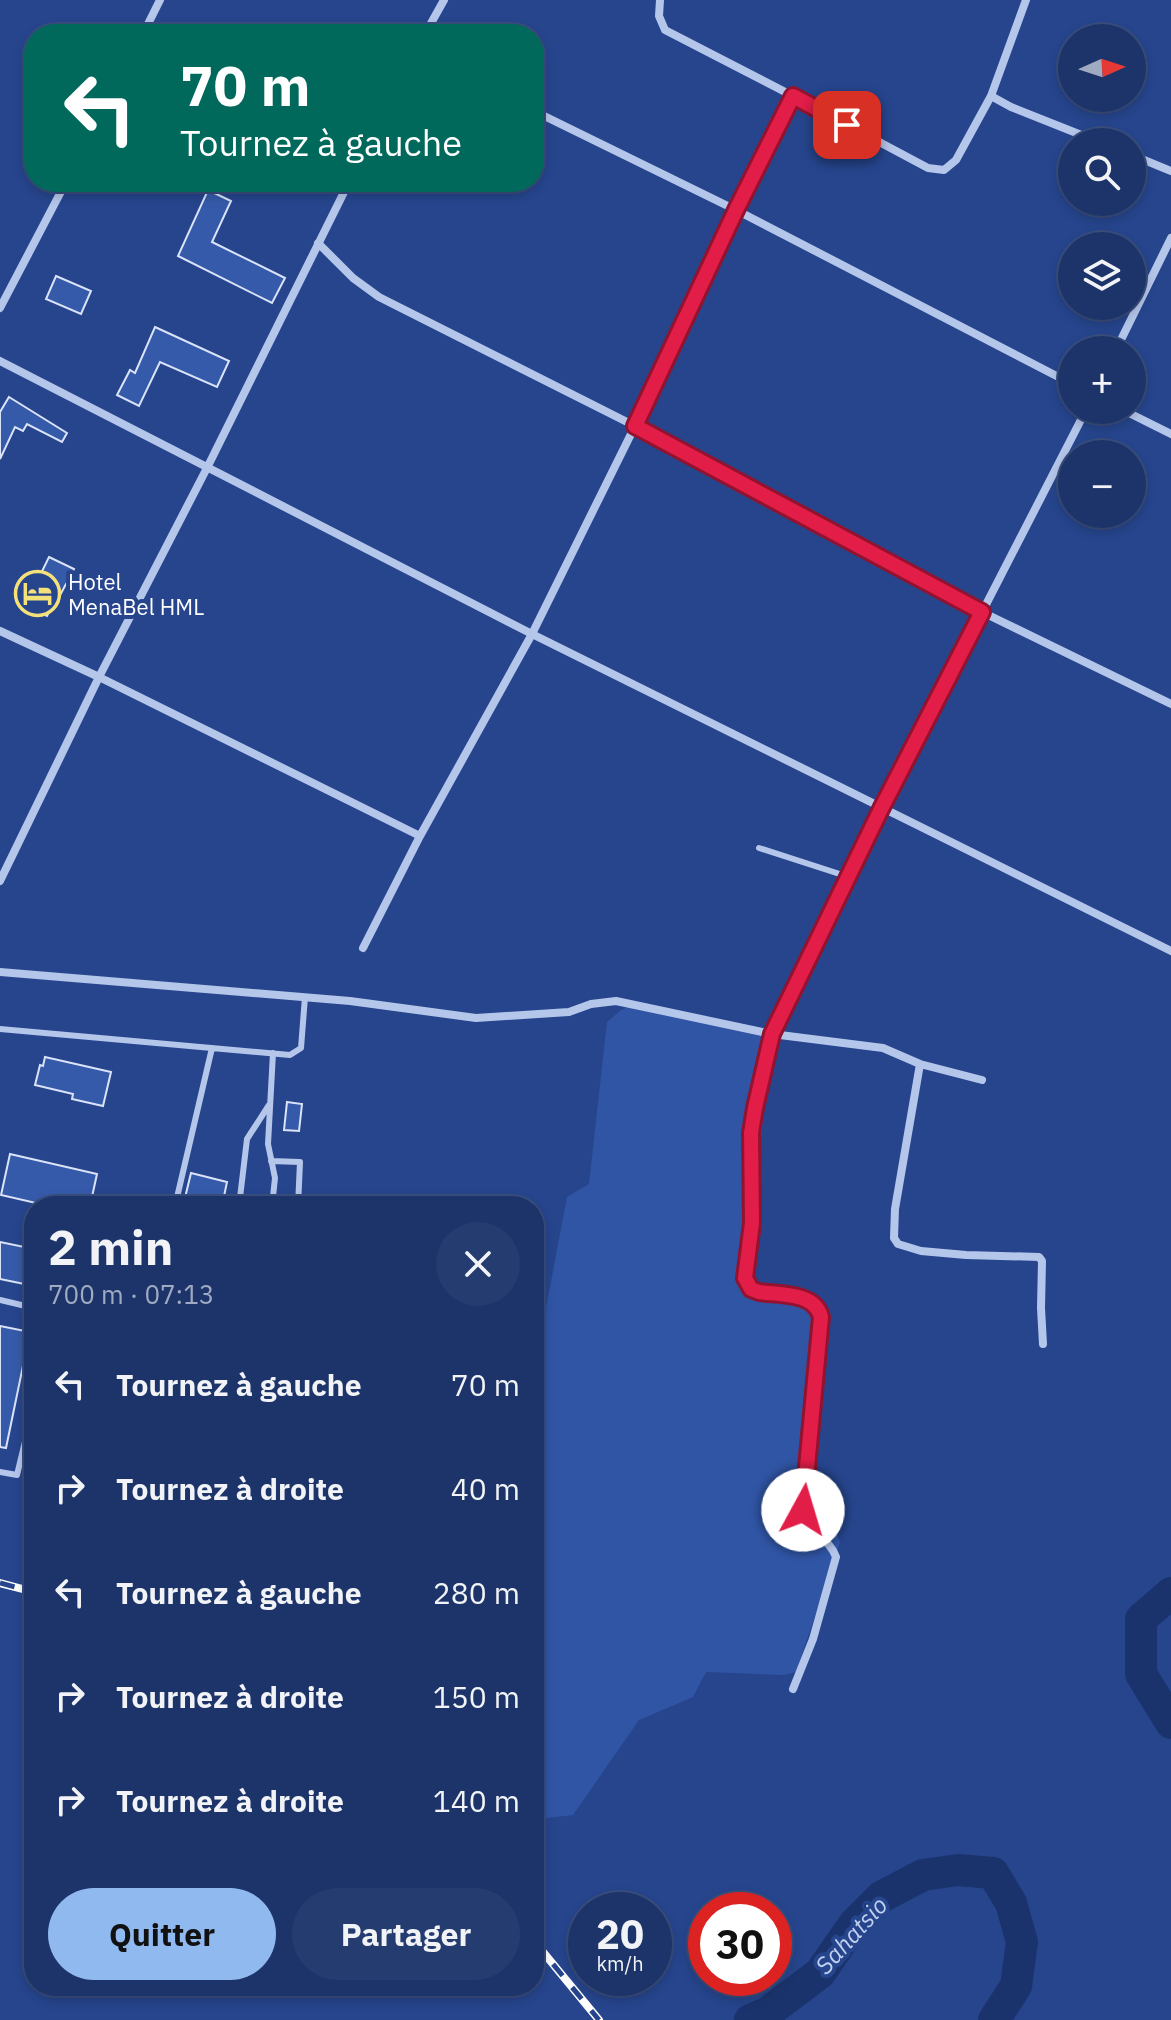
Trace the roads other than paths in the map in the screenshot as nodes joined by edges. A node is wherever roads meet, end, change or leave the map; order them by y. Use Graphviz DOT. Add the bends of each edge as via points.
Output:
graph roads {
  1 [pos="160,0"];
  2 [pos="444,0"];
  3 [pos="660,0"];
  4 [pos="1026,0"];
  5 [pos="148,24"];
  6 [pos="431,24"];
  7 [pos="793,96"];
  8 [pos="991,96"];
  9 [pos="544,116"];
  10 [pos="1064,128"];
  11 [pos="1146,161"];
  12 [pos="1171,171"];
  13 [pos="61,192"];
  14 [pos="344,192"];
  15 [pos="736,210"];
  16 [pos="1171,238"];
  17 [pos="318,243"];
  18 [pos="0,308"];
  19 [pos="1123,336"];
  20 [pos="0,361"];
  21 [pos="1058,377"];
  22 [pos="1146,422"];
  23 [pos="1079,424"];
  24 [pos="635,426"];
  25 [pos="1171,434"];
  26 [pos="208,466"];
  27 [pos="982,612"];
  28 [pos="0,631"];
  29 [pos="532,634"];
  30 [pos="99,677"];
  31 [pos="1171,704"];
  32 [pos="881,809"];
  33 [pos="420,836"];
  34 [pos="759,848"];
  35 [pos="849,877"];
  36 [pos="0,881"];
  37 [pos="363,948"];
  38 [pos="1171,951"];
  39 [pos="0,972"];
  40 [pos="305,997"];
  41 [pos="0,1029"];
  42 [pos="772,1034"];
  43 [pos="212,1048"];
  44 [pos="273,1053"];
  45 [pos="920,1064"];
  46 [pos="982,1080"];
  47 [pos="270,1104"];
  48 [pos="271,1161"];
  49 [pos="177,1196"];
  50 [pos="240,1196"];
  51 [pos="273,1196"];
  52 [pos="298,1196"];
  53 [pos="0,1300"];
  54 [pos="24,1306"];
  55 [pos="1043,1344"];
  56 [pos="24,1446"];
  57 [pos="0,1472"];
  58 [pos="793,1689"];
  1 -- 5 [label="street"];
  2 -- 6 [label="street"];
  3 -- 7 [label="street" via="665,30"];
  4 -- 8 [label="street"];
  7 -- 8 [label="street" via="928,168 944,170 956,160"];
  7 -- 15 [label="street"];
  8 -- 10 [label="street"];
  9 -- 15 [label="street"];
  11 -- 12 [label="street"];
  13 -- 18 [label="street"];
  14 -- 17 [label="street"];
  15 -- 21 [label="street"];
  15 -- 24 [label="street"];
  16 -- 19 [label="street"];
  17 -- 24 [label="street" via="379,297"];
  17 -- 26 [label="street"];
  20 -- 26 [label="street"];
  22 -- 25 [label="street"];
  23 -- 27 [label="street"];
  24 -- 27 [label="street"];
  24 -- 29 [label="street"];
  26 -- 29 [label="street"];
  26 -- 30 [label="street"];
  27 -- 31 [label="street"];
  27 -- 32 [label="street"];
  28 -- 30 [label="street"];
  29 -- 32 [label="street"];
  29 -- 33 [label="street"];
  30 -- 33 [label="street"];
  30 -- 36 [label="street"];
  32 -- 35 [label="street"];
  32 -- 38 [label="street"];
  33 -- 37 [label="street"];
  34 -- 35 [label="lane"];
  35 -- 42 [label="street"];
  39 -- 40 [label="street"];
  40 -- 42 [label="street" via="476,1018 569,1012 616,1001"];
  40 -- 44 [label="lane" via="301,1048 290,1055"];
  41 -- 43 [label="lane"];
  42 -- 45 [label="street" via="883,1048"];
  42 -- 58 [label="street" via="751,1133 752,1223 745,1278 751,1289 809,1300 819,1310 803,1510 808,1525 836,1557"];
  43 -- 44 [label="lane"];
  43 -- 49 [label="lane"];
  44 -- 47 [label="lane"];
  45 -- 46 [label="street"];
  45 -- 55 [label="street" via="894,1238 921,1251 1039,1257"];
  47 -- 48 [label="lane"];
  47 -- 50 [label="lane" via="247,1139"];
  48 -- 51 [label="lane"];
  48 -- 52 [label="lane" via="300,1162"];
  53 -- 54 [label="lane"];
  56 -- 57 [label="lane" via="17,1475"];
}
